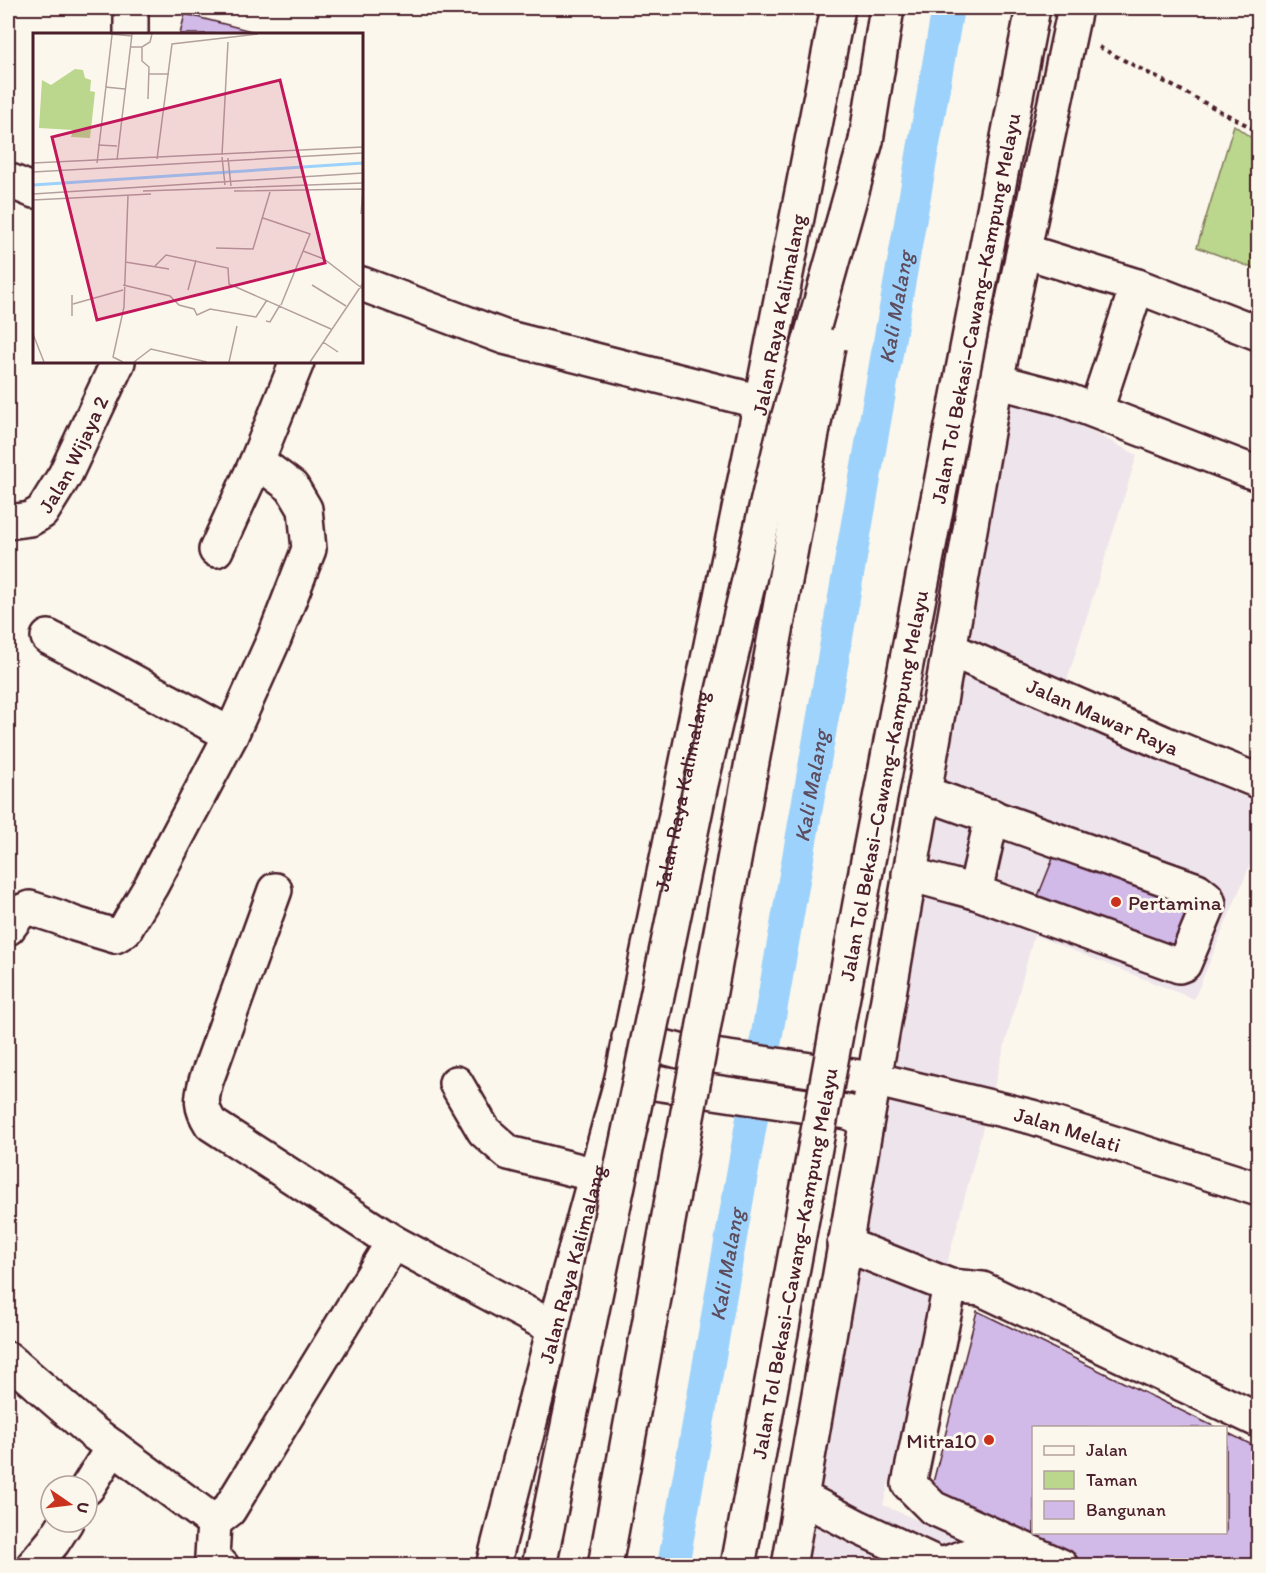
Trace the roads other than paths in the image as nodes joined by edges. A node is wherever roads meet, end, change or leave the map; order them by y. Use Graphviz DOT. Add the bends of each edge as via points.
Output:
graph roads {
  1 [pos="131,8"];
  2 [pos="838,8"];
  3 [pos="887,8"];
  4 [pos="1033,8"];
  5 [pos="1072,20"];
  6 [pos="131,33"];
  7 [pos="866,141"];
  8 [pos="8,180"];
  9 [pos="33,191"];
  10 [pos="1024,251"];
  11 [pos="363,284"];
  12 [pos="1137,286"];
  13 [pos="1258,333"];
  14 [pos="118,363"];
  15 [pos="297,363"];
  16 [pos="996,381"];
  17 [pos="760,402"];
  18 [pos="1096,411"];
  19 [pos="257,461"];
  20 [pos="1258,474"];
  21 [pos="8,522"];
  22 [pos="216,550"];
  23 [pos="48,637"];
  24 [pos="949,650"];
  25 [pos="231,735"];
  26 [pos="1258,782"];
  27 [pos="924,793"];
  28 [pos="992,816"];
  29 [pos="909,874"];
  30 [pos="275,890"];
  31 [pos="975,892"];
  32 [pos="8,928"];
  33 [pos="629,1038"];
  34 [pos="863,1077"];
  35 [pos="621,1082"];
  36 [pos="456,1083"];
  37 [pos="856,1116"];
  38 [pos="596,1176"];
  39 [pos="1258,1189"];
  40 [pos="393,1242"];
  41 [pos="844,1244"];
  42 [pos="950,1286"];
  43 [pos="554,1328"];
  44 [pos="8,1359"];
  45 [pos="1258,1420"];
  46 [pos="113,1447"];
  47 [pos="96,1474"];
  48 [pos="801,1497"];
  49 [pos="214,1522"];
  50 [pos="58,1534"];
  51 [pos="1008,1542"];
  52 [pos="941,1565"];
  53 [pos="33,1566"];
  54 [pos="222,1566"];
  55 [pos="494,1566"];
  56 [pos="539,1566"];
  57 [pos="605,1566"];
  58 [pos="738,1566"];
  59 [pos="789,1566"];
  60 [pos="1060,1566"];
  1 -- 6 [label="main road"];
  2 -- 17 [label="main road, Jalan Raya Kalimalang"];
  3 -- 7 [label="main road"];
  4 -- 58 [label="main road, Jalan Tol Bekasi–Cawang–Kampung Melayu, bridge" via="864,882"];
  5 -- 10 [label="main road"];
  7 -- 56 [label="main road, bridge" via="782,440 701,784"];
  7 -- 57 [label="main road, bridge"];
  8 -- 9 [label="main road"];
  10 -- 12 [label="main road"];
  10 -- 16 [label="main road"];
  11 -- 17 [label="main road" via="504,337"];
  12 -- 13 [label="main road"];
  12 -- 18 [label="main road"];
  14 -- 21 [label="main road, Jalan Wijaya 2" via="65,476 42,512 30,519"];
  15 -- 19 [label="main road"];
  16 -- 18 [label="main road"];
  16 -- 24 [label="main road"];
  17 -- 33 [label="main road, Jalan Raya Kalimalang"];
  18 -- 20 [label="main road"];
  19 -- 22 [label="main road"];
  19 -- 25 [label="main road" via="292,487 305,508 309,549"];
  23 -- 25 [label="main road"];
  24 -- 26 [label="main road, Jalan Mawar Raya"];
  24 -- 27 [label="main road"];
  25 -- 32 [label="main road" via="124,930 115,936 30,908 20,912"];
  27 -- 28 [label="main road"];
  27 -- 29 [label="main road"];
  28 -- 31 [label="main road"];
  28 -- 31 [label="main road" via="1197,890 1209,904 1184,963 1179,966"];
  29 -- 31 [label="main road"];
  29 -- 34 [label="main road"];
  30 -- 40 [label="main road" via="206,1081 201,1099 204,1113 211,1124"];
  33 -- 34 [label="main road, Jalan Melati, bridge" via="679,1051"];
  33 -- 35 [label="main road, Jalan Raya Kalimalang"];
  34 -- 37 [label="main road"];
  34 -- 39 [label="main road, Jalan Melati" via="1032,1117"];
  35 -- 37 [label="main road, bridge" via="648,1082"];
  35 -- 38 [label="main road, Jalan Raya Kalimalang"];
  36 -- 38 [label="main road" via="484,1131 509,1153"];
  37 -- 41 [label="main road"];
  38 -- 43 [label="main road, Jalan Raya Kalimalang"];
  40 -- 43 [label="main road"];
  40 -- 49 [label="main road" via="229,1510"];
  41 -- 42 [label="main road"];
  41 -- 48 [label="main road"];
  42 -- 45 [label="main road" via="982,1289"];
  42 -- 51 [label="main road" via="909,1484 933,1508"];
  43 -- 55 [label="main road, Jalan Raya Kalimalang"];
  44 -- 46 [label="main road"];
  46 -- 47 [label="main road"];
  46 -- 49 [label="main road"];
  48 -- 52 [label="main road"];
  48 -- 59 [label="main road"];
  49 -- 54 [label="main road" via="212,1557"];
  50 -- 53 [label="main road"];
  51 -- 52 [label="main road"];
  51 -- 60 [label="main road"];
}
